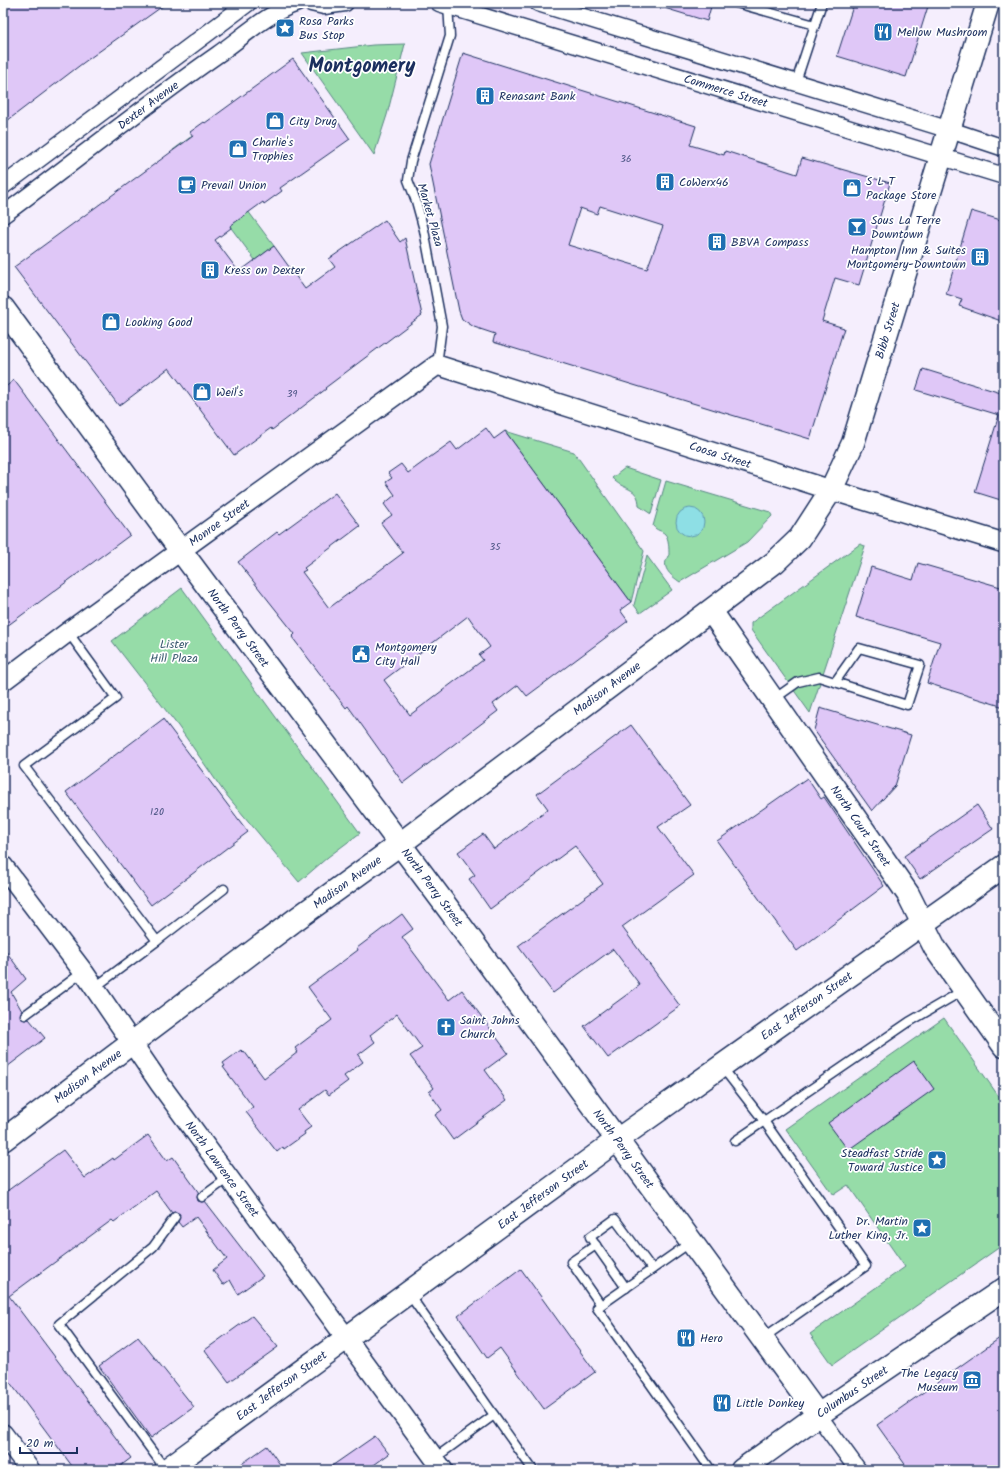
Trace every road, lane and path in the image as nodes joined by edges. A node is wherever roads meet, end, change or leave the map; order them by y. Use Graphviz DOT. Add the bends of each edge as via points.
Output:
graph roads {
  1 [pos="248,3"];
  2 [pos="298,3"];
  3 [pos="311,3"];
  4 [pos="345,3"];
  5 [pos="538,3"];
  6 [pos="736,3"];
  7 [pos="822,3"];
  8 [pos="988,3"];
  9 [pos="997,3"];
  10 [pos="445,4"];
  11 [pos="1004,5"];
  12 [pos="815,25"];
  13 [pos="796,82"];
  14 [pos="950,130"];
  15 [pos="1004,148"];
  16 [pos="941,157"];
  17 [pos="1004,176"];
  18 [pos="3,186"];
  19 [pos="3,215"];
  20 [pos="3,308"];
  21 [pos="437,365"];
  22 [pos="831,490"];
  23 [pos="1004,543"];
  24 [pos="181,551"];
  25 [pos="711,611"];
  26 [pos="68,632"];
  27 [pos="3,681"];
  28 [pos="835,682"];
  29 [pos="773,700"];
  30 [pos="400,844"];
  31 [pos="3,866"];
  32 [pos="1004,866"];
  33 [pos="224,889"];
  34 [pos="923,923"];
  35 [pos="157,941"];
  36 [pos="83,972"];
  37 [pos="94,988"];
  38 [pos="964,989"];
  39 [pos="25,1015"];
  40 [pos="132,1043"];
  41 [pos="1004,1046"];
  42 [pos="722,1066"];
  43 [pos="764,1121"];
  44 [pos="3,1140"];
  45 [pos="617,1140"];
  46 [pos="735,1141"];
  47 [pos="229,1177"];
  48 [pos="202,1197"];
  49 [pos="175,1217"];
  50 [pos="692,1242"];
  51 [pos="596,1245"];
  52 [pos="652,1269"];
  53 [pos="626,1288"];
  54 [pos="1004,1289"];
  55 [pos="408,1293"];
  56 [pos="599,1306"];
  57 [pos="347,1337"];
  58 [pos="762,1338"];
  59 [pos="494,1415"];
  60 [pos="818,1415"];
  61 [pos="3,1434"];
  62 [pos="439,1464"];
  63 [pos="30,1470"];
  64 [pos="166,1470"];
  65 [pos="533,1470"];
  66 [pos="711,1470"];
  67 [pos="742,1470"];
  68 [pos="858,1470"];
  1 -- 18 [label="street, Dexter Avenue"];
  2 -- 19 [label="street, Dexter Avenue" via="270,16 196,68"];
  3 -- 4 [label="street" via="324,6"];
  5 -- 13 [label="street"];
  6 -- 12 [label="lane"];
  7 -- 12 [label="lane"];
  8 -- 14 [label="main road, Bibb Street"];
  9 -- 11 [label="lane"];
  10 -- 16 [label="street, Commerce Street"];
  10 -- 21 [label="lane, Market Plaza" via="450,36 411,161 408,180 424,230 442,326"];
  12 -- 13 [label="lane"];
  13 -- 14 [label="street"];
  14 -- 15 [label="street"];
  14 -- 16 [label="main road, Bibb Street"];
  16 -- 17 [label="street, Commerce Street"];
  16 -- 22 [label="main road, Bibb Street" via="853,443"];
  20 -- 24 [label="main road, North Perry Street"];
  21 -- 22 [label="street, Coosa Street"];
  21 -- 24 [label="street, Monroe Street"];
  22 -- 23 [label="street, Coosa Street"];
  22 -- 25 [label="main road, Bibb Street" via="800,538 775,562"];
  24 -- 26 [label="street, Monroe Street"];
  24 -- 30 [label="main road, North Perry Street"];
  25 -- 29 [label="main road, North Court Street"];
  25 -- 30 [label="main road, Madison Avenue"];
  26 -- 27 [label="street, Monroe Street"];
  26 -- 35 [label="lane" via="116,698 24,766"];
  28 -- 28 [label="lane" via="907,705 920,665 858,648"];
  28 -- 29 [label="lane" via="819,676 798,682"];
  29 -- 34 [label="main road, North Court Street" via="908,894"];
  30 -- 40 [label="main road, Madison Avenue"];
  30 -- 45 [label="main road, North Perry Street"];
  31 -- 36 [label="street, North Lawrence Street"];
  32 -- 34 [label="main road, East Jefferson Street"];
  33 -- 35 [label="lane"];
  34 -- 38 [label="main road, North Court Street" via="935,948"];
  34 -- 42 [label="main road, East Jefferson Street"];
  35 -- 37 [label="lane"];
  36 -- 37 [label="street, North Lawrence Street"];
  36 -- 39 [label="lane"];
  37 -- 40 [label="street, North Lawrence Street"];
  38 -- 41 [label="main road, North Court Street"];
  38 -- 43 [label="lane" via="909,1022"];
  40 -- 44 [label="main road, Madison Avenue"];
  40 -- 47 [label="street, North Lawrence Street"];
  42 -- 43 [label="lane"];
  42 -- 45 [label="main road, East Jefferson Street"];
  43 -- 46 [label="lane"];
  43 -- 58 [label="lane" via="866,1266"];
  45 -- 50 [label="main road, North Perry Street"];
  45 -- 55 [label="main road, East Jefferson Street"];
  47 -- 48 [label="lane"];
  47 -- 57 [label="street, North Lawrence Street"];
  49 -- 64 [label="lane" via="153,1247 59,1324"];
  50 -- 52 [label="lane"];
  50 -- 58 [label="main road, North Perry Street"];
  51 -- 52 [label="lane" via="590,1237 615,1219"];
  51 -- 53 [label="lane"];
  51 -- 56 [label="lane" via="571,1262"];
  52 -- 53 [label="lane"];
  53 -- 56 [label="lane"];
  54 -- 60 [label="main road, Columbus Street"];
  55 -- 57 [label="main road, East Jefferson Street"];
  55 -- 59 [label="lane"];
  56 -- 66 [label="lane"];
  57 -- 62 [label="street, North Lawrence Street"];
  57 -- 64 [label="main road, East Jefferson Street"];
  58 -- 60 [label="main road, North Perry Street"];
  59 -- 62 [label="lane"];
  59 -- 65 [label="lane"];
  60 -- 67 [label="main road, Columbus Street"];
  60 -- 68 [label="street, North Perry Street"];
  61 -- 63 [label="street"];
}
